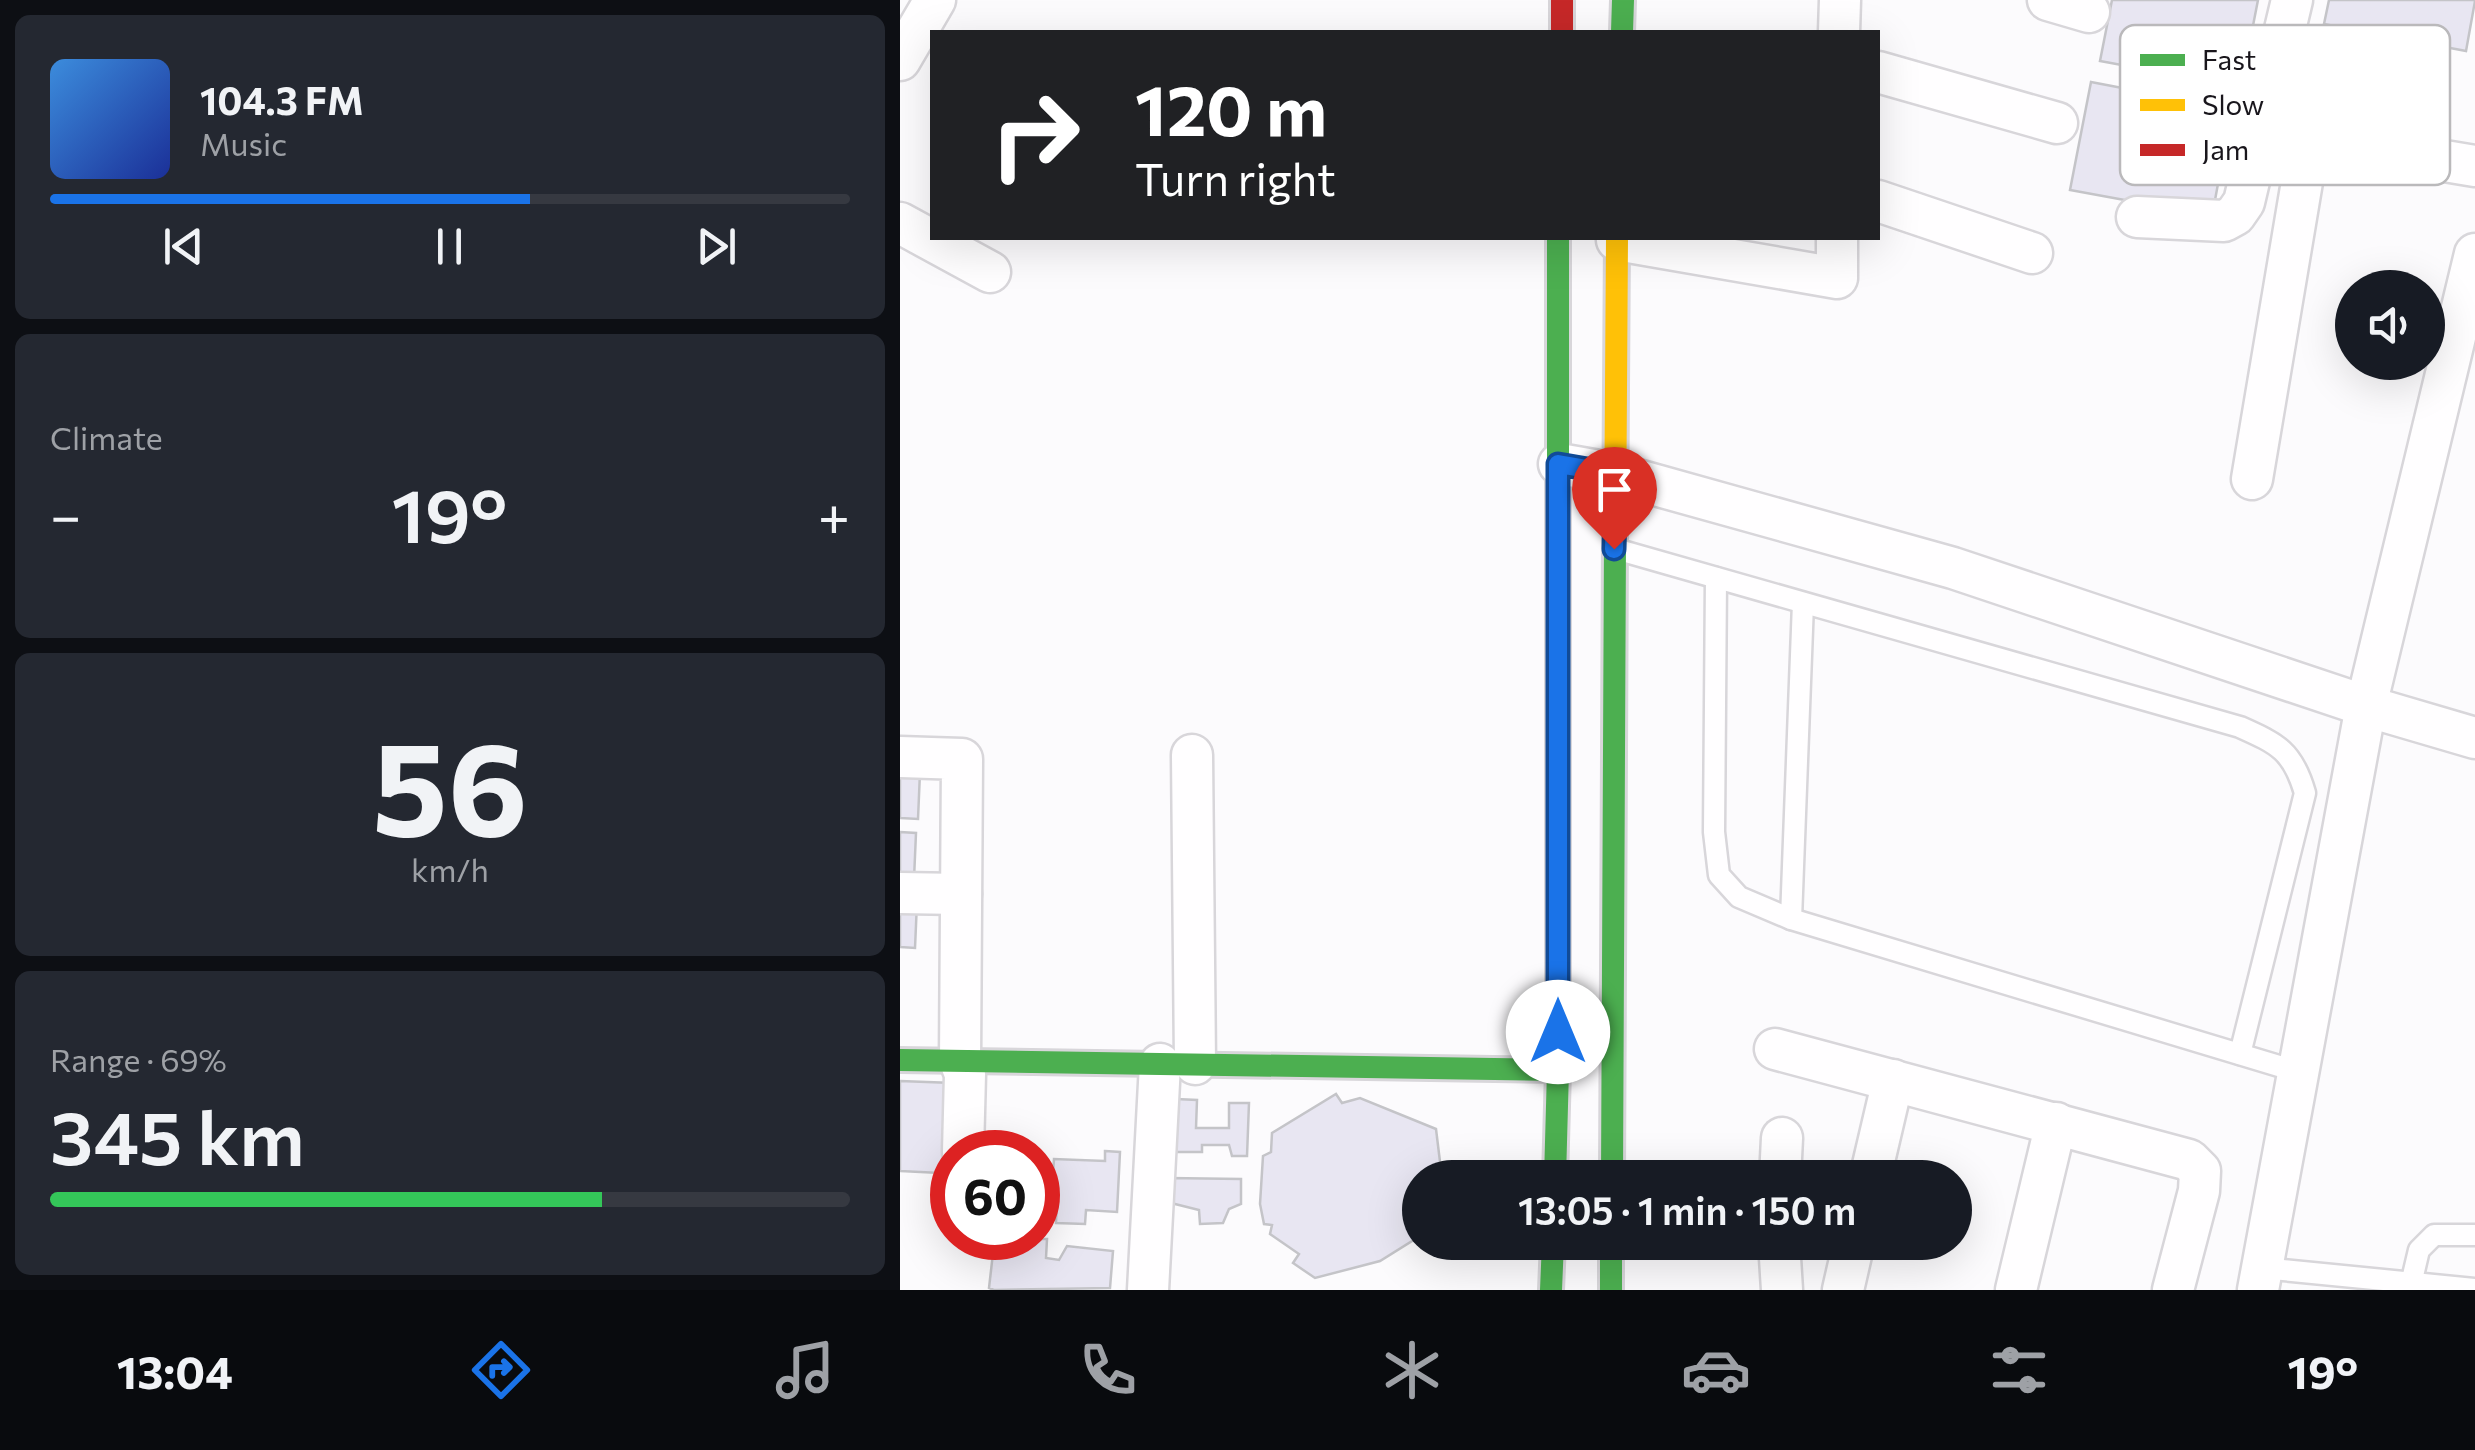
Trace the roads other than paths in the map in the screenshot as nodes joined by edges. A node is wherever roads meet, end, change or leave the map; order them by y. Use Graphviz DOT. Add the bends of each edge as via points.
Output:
graph roads {
  1 [pos="1562,0"];
  2 [pos="1622,0"];
  3 [pos="1840,0"];
  4 [pos="2048,0"];
  5 [pos="2292,0"];
  6 [pos="932,11"];
  7 [pos="2089,12"];
  8 [pos="2286,25"];
  9 [pos="1562,30"];
  10 [pos="1622,30"];
  11 [pos="1840,30"];
  12 [pos="900,60"];
  13 [pos="1880,73"];
  14 [pos="2058,123"];
  15 [pos="2450,162"];
  16 [pos="2475,166"];
  17 [pos="2248,185"];
  18 [pos="2301,185"];
  19 [pos="1880,203"];
  20 [pos="2137,216"];
  21 [pos="900,223"];
  22 [pos="930,239"];
  23 [pos="931,240"];
  24 [pos="1558,240"];
  25 [pos="1617,240"];
  26 [pos="1623,240"];
  27 [pos="1838,240"];
  28 [pos="2032,254"];
  29 [pos="2475,254"];
  30 [pos="990,272"];
  31 [pos="1558,464"];
  32 [pos="1616,474"];
  33 [pos="2252,479"];
  34 [pos="1614,549"];
  35 [pos="1716,578"];
  36 [pos="1803,603"];
  37 [pos="2366,706"];
  38 [pos="2475,738"];
  39 [pos="1192,755"];
  40 [pos="900,758"];
  41 [pos="900,892"];
  42 [pos="961,894"];
  43 [pos="1791,918"];
  44 [pos="1774,1049"];
  45 [pos="2240,1054"];
  46 [pos="900,1060"];
  47 [pos="960,1061"];
  48 [pos="1178,1064"];
  49 [pos="1558,1070"];
  50 [pos="2298,1072"];
  51 [pos="1893,1080"];
  52 [pos="2056,1122"];
  53 [pos="964,1130"];
  54 [pos="1556,1160"];
  55 [pos="1612,1160"];
  56 [pos="1874,1160"];
  57 [pos="2475,1235"];
  58 [pos="1553,1260"];
  59 [pos="1611,1260"];
  60 [pos="1780,1260"];
  61 [pos="1850,1260"];
  62 [pos="2260,1279"];
  63 [pos="2411,1284"];
  64 [pos="1148,1290"];
  65 [pos="1552,1290"];
  66 [pos="1611,1290"];
  67 [pos="1782,1290"];
  68 [pos="1843,1290"];
  69 [pos="2016,1290"];
  70 [pos="2172,1290"];
  71 [pos="2475,1290"];
  1 -- 9 [label="main road"];
  2 -- 10 [label="main road"];
  3 -- 11 [label="street"];
  4 -- 7 [label="street"];
  5 -- 8 [label="street"];
  6 -- 12 [label="street"];
  13 -- 14 [label="street"];
  15 -- 16 [label="street"];
  17 -- 20 [label="street" via="2235,216 2224,221"];
  18 -- 33 [label="street"];
  19 -- 28 [label="street"];
  21 -- 22 [label="street"];
  23 -- 30 [label="street"];
  24 -- 31 [label="main road"];
  25 -- 32 [label="main road"];
  26 -- 27 [label="street" via="1837,278"];
  29 -- 37 [label="street"];
  31 -- 32 [label="street"];
  31 -- 49 [label="main road"];
  32 -- 34 [label="main road"];
  32 -- 37 [label="street" via="1954,568"];
  34 -- 35 [label="lane"];
  34 -- 55 [label="main road"];
  35 -- 36 [label="lane"];
  35 -- 43 [label="lane" via="1719,875 1738,897"];
  36 -- 43 [label="lane"];
  36 -- 45 [label="lane" via="2240,727 2276,743 2297,766 2305,792"];
  37 -- 38 [label="street"];
  37 -- 50 [label="street"];
  39 -- 48 [label="street"];
  40 -- 42 [label="street" via="962,759"];
  41 -- 42 [label="street"];
  42 -- 47 [label="street"];
  43 -- 45 [label="lane"];
  44 -- 51 [label="street"];
  45 -- 50 [label="lane"];
  46 -- 47 [label="main road"];
  47 -- 48 [label="main road"];
  47 -- 53 [label="street"];
  48 -- 49 [label="main road"];
  48 -- 64 [label="street"];
  49 -- 54 [label="main road"];
  50 -- 62 [label="street"];
  51 -- 52 [label="street"];
  51 -- 56 [label="street"];
  52 -- 69 [label="street"];
  52 -- 70 [label="street" via="2189,1160 2200,1171"];
  57 -- 63 [label="lane" via="2434,1235 2419,1250"];
  58 -- 65 [label="main road"];
  59 -- 66 [label="main road"];
  60 -- 67 [label="street"];
  61 -- 68 [label="street"];
  62 -- 63 [label="lane"];
  63 -- 71 [label="lane"];
}
